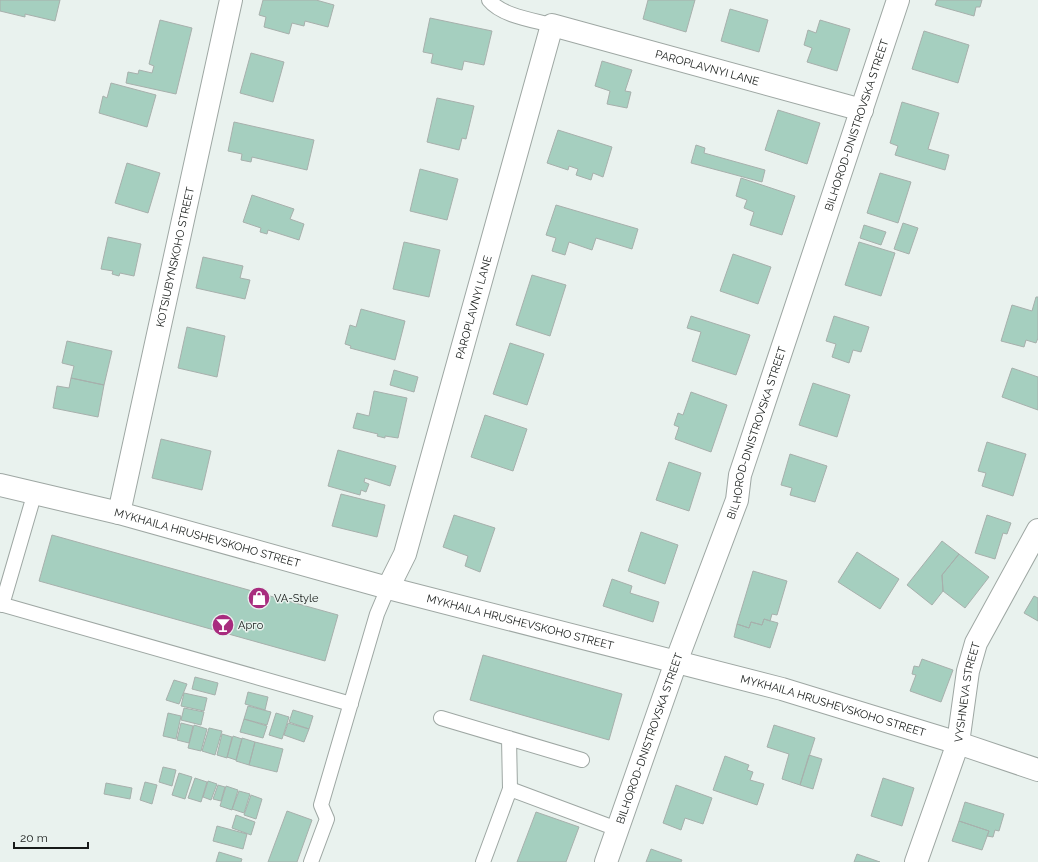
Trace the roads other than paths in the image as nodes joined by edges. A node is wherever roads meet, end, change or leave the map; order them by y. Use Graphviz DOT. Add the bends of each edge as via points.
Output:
graph roads {
  1 [pos="231,0"];
  2 [pos="489,0"];
  3 [pos="898,0"];
  4 [pos="552,25"];
  5 [pos="862,110"];
  6 [pos="0,485"];
  7 [pos="35,492"];
  8 [pos="119,513"];
  9 [pos="1038,530"];
  10 [pos="388,588"];
  11 [pos="1,605"];
  12 [pos="676,662"];
  13 [pos="351,704"];
  14 [pos="441,718"];
  15 [pos="509,738"];
  16 [pos="958,744"];
  17 [pos="582,760"];
  18 [pos="1038,770"];
  19 [pos="510,789"];
  20 [pos="617,829"];
  21 [pos="311,862"];
  22 [pos="483,862"];
  23 [pos="606,862"];
  24 [pos="916,862"];
  1 -- 8 [label="street, KOTSIUBYNSKOHO STREET"];
  2 -- 4 [label="lane, PAROPLAVNYI LANE" via="505,12"];
  3 -- 5 [label="street, BILHOROD-DNISTROVSKA STREET"];
  4 -- 5 [label="street, PAROPLAVNYI LANE"];
  4 -- 10 [label="street, PAROPLAVNYI LANE" via="405,554"];
  5 -- 12 [label="street, BILHOROD-DNISTROVSKA STREET" via="740,475 737,500"];
  6 -- 7 [label="street, MYKHAILA HRUSHEVSKOHO STREET"];
  7 -- 8 [label="street, MYKHAILA HRUSHEVSKOHO STREET"];
  7 -- 11 [label="lane"];
  8 -- 10 [label="street, MYKHAILA HRUSHEVSKOHO STREET"];
  9 -- 16 [label="street, VYSHNEVA STREET" via="976,643 968,672"];
  10 -- 12 [label="street, MYKHAILA HRUSHEVSKOHO STREET"];
  10 -- 13 [label="lane" via="377,614"];
  11 -- 13 [label="lane"];
  12 -- 16 [label="street, MYKHAILA HRUSHEVSKOHO STREET" via="782,689"];
  12 -- 20 [label="street, BILHOROD-DNISTROVSKA STREET"];
  13 -- 21 [label="lane" via="321,806 327,820"];
  14 -- 15 [label="lane"];
  15 -- 17 [label="lane"];
  15 -- 19 [label="lane"];
  16 -- 18 [label="street, MYKHAILA HRUSHEVSKOHO STREET"];
  16 -- 24 [label="street, VYSHNEVA STREET"];
  19 -- 20 [label="lane"];
  19 -- 22 [label="lane"];
  20 -- 23 [label="street, BILHOROD-DNISTROVSKA STREET"];
}
